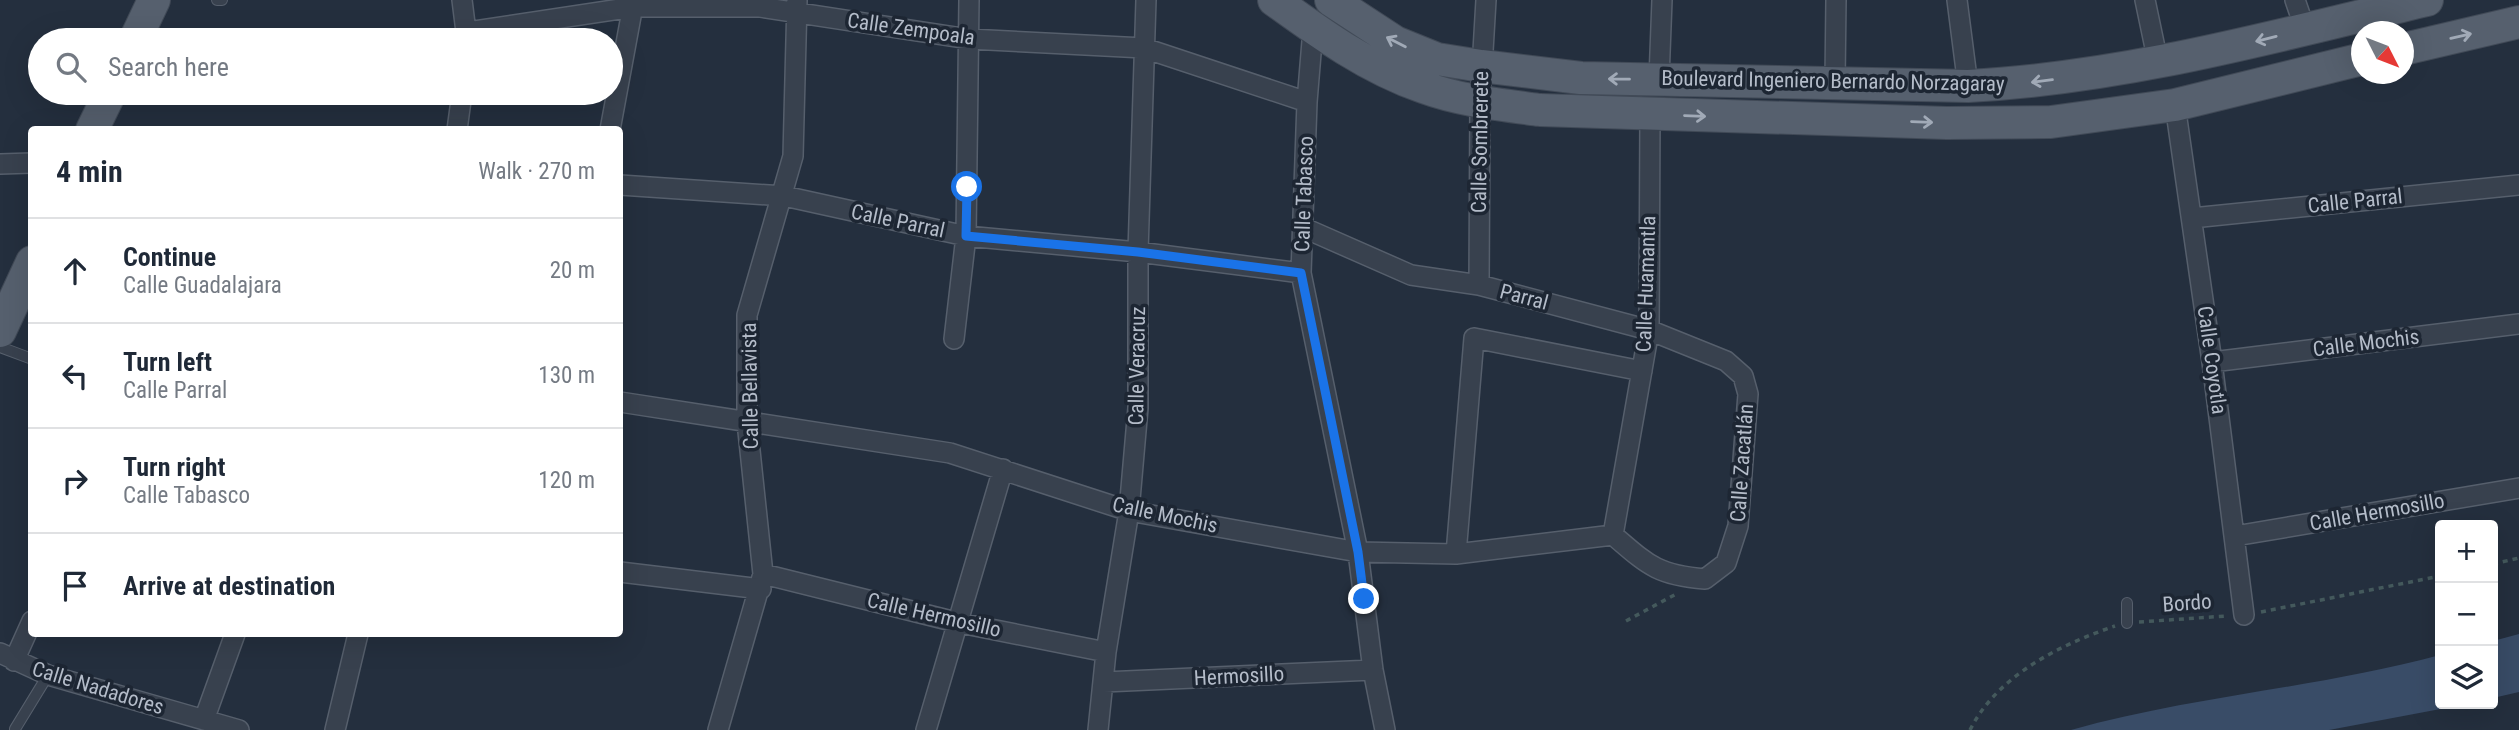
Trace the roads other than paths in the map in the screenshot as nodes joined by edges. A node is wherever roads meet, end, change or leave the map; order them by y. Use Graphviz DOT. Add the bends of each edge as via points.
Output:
graph roads {
  1 [pos="154,0"];
  2 [pos="462,0"];
  3 [pos="969,0"];
  4 [pos="1146,0"];
  5 [pos="1274,0"];
  6 [pos="1331,0"];
  7 [pos="1486,0"];
  8 [pos="1662,0"];
  9 [pos="1836,0"];
  10 [pos="1957,0"];
  11 [pos="2145,0"];
  12 [pos="2295,0"];
  13 [pos="2427,0"];
  14 [pos="634,4"];
  15 [pos="797,6"];
  16 [pos="2519,22"];
  17 [pos="141,28"];
  18 [pos="466,28"];
  19 [pos="509,28"];
  20 [pos="1313,29"];
  21 [pos="2305,29"];
  22 [pos="968,39"];
  23 [pos="2414,46"];
  24 [pos="1144,48"];
  25 [pos="2351,61"];
  26 [pos="623,62"];
  27 [pos="2158,62"];
  28 [pos="1481,66"];
  29 [pos="1658,79"];
  30 [pos="1835,81"];
  31 [pos="1968,86"];
  32 [pos="1307,102"];
  33 [pos="1480,102"];
  34 [pos="104,105"];
  35 [pos="460,105"];
  36 [pos="615,105"];
  37 [pos="2175,105"];
  38 [pos="1650,114"];
  39 [pos="94,126"];
  40 [pos="458,126"];
  41 [pos="611,126"];
  42 [pos="28,163"];
  43 [pos="0,164"];
  44 [pos="623,184"];
  45 [pos="2519,185"];
  46 [pos="784,196"];
  47 [pos="2192,218"];
  48 [pos="1301,227"];
  49 [pos="966,236"];
  50 [pos="1138,252"];
  51 [pos="28,271"];
  52 [pos="1301,273"];
  53 [pos="1479,285"];
  54 [pos="2519,324"];
  55 [pos="1649,330"];
  56 [pos="0,331"];
  57 [pos="954,338"];
  58 [pos="0,347"];
  59 [pos="28,358"];
  60 [pos="2213,362"];
  61 [pos="1642,371"];
  62 [pos="1743,376"];
  63 [pos="623,402"];
  64 [pos="747,422"];
  65 [pos="1003,469"];
  66 [pos="2519,488"];
  67 [pos="1129,511"];
  68 [pos="1613,535"];
  69 [pos="2235,536"];
  70 [pos="1358,552"];
  71 [pos="1456,554"];
  72 [pos="623,572"];
  73 [pos="762,581"];
  74 [pos="2127,603"];
  75 [pos="2244,615"];
  76 [pos="960,623"];
  77 [pos="2127,623"];
  78 [pos="28,627"];
  79 [pos="234,637"];
  80 [pos="357,637"];
  81 [pos="1106,652"];
  82 [pos="7,657"];
  83 [pos="1373,670"];
  84 [pos="48,675"];
  85 [pos="1104,682"];
  86 [pos="204,720"];
  87 [pos="15,729"];
  88 [pos="723,729"];
  89 [pos="239,730"];
  90 [pos="335,730"];
  91 [pos="926,730"];
  92 [pos="1098,730"];
  93 [pos="1385,730"];
  1 -- 17 [label="main road"];
  2 -- 18 [label="street"];
  3 -- 22 [label="street"];
  4 -- 24 [label="street, Calle Veracruz"];
  5 -- 20 [label="main road, Boulevard Ingeniero Bernardo Norzagaray"];
  28 -- 6 [label="main road, Boulevard Ingeniero Bernardo Norzagaray, one-way" via="1437,59 1395,42"];
  7 -- 28 [label="street, Calle Sombrerete"];
  8 -- 29 [label="street"];
  9 -- 30 [label="street"];
  10 -- 31 [label="street"];
  11 -- 27 [label="street"];
  12 -- 21 [label="street"];
  13 -- 21 [label="main road, Boulevard Ingeniero Bernardo Norzagaray"];
  14 -- 15 [label="street, Calle Zempoala"];
  14 -- 19 [label="street, Calle Zempoala"];
  14 -- 26 [label="street"];
  15 -- 22 [label="street, Calle Zempoala"];
  15 -- 46 [label="street, Calle Bellavista" via="793,156"];
  23 -- 16 [label="main road, one-way"];
  20 -- 32 [label="street, Calle Tabasco"];
  20 -- 33 [label="main road, Boulevard Ingeniero Bernardo Norzagaray" via="1393,75"];
  21 -- 27 [label="main road, Boulevard Ingeniero Bernardo Norzagaray, one-way"];
  22 -- 24 [label="street, Calle Zempoala"];
  22 -- 49 [label="street"];
  24 -- 32 [label="street, Calle Zempoala"];
  24 -- 50 [label="street, Calle Veracruz"];
  25 -- 37 [label="main road, Boulevard Ingeniero Bernardo Norzagaray"];
  27 -- 31 [label="main road, Boulevard Ingeniero Bernardo Norzagaray, one-way" via="2026,83"];
  29 -- 28 [label="main road, Boulevard Ingeniero Bernardo Norzagaray, one-way" via="1581,78"];
  28 -- 33 [label="street, Calle Sombrerete"];
  29 -- 30 [label="main road, Boulevard Ingeniero Bernardo Norzagaray"];
  30 -- 31 [label="main road, Boulevard Ingeniero Bernardo Norzagaray"];
  32 -- 48 [label="street, Calle Tabasco"];
  33 -- 38 [label="main road, Boulevard Ingeniero Bernardo Norzagaray" via="1540,110"];
  33 -- 53 [label="street, Calle Sombrerete"];
  34 -- 39 [label="main road"];
  35 -- 40 [label="street"];
  36 -- 41 [label="street"];
  38 -- 37 [label="main road, Boulevard Ingeniero Bernardo Norzagaray, one-way" via="2001,124"];
  37 -- 47 [label="street, Calle Coyotla"];
  38 -- 55 [label="street, Calle Huamantla"];
  42 -- 43 [label="street"];
  44 -- 46 [label="street, Calle Parral"];
  45 -- 47 [label="street, Calle Parral"];
  46 -- 49 [label="street, Calle Parral"];
  46 -- 64 [label="street, Calle Bellavista" via="747,315"];
  47 -- 60 [label="street, Calle Coyotla"];
  48 -- 52 [label="street, Calle Tabasco"];
  48 -- 53 [label="street, Parral" via="1411,275"];
  49 -- 50 [label="street, Calle Parral"];
  49 -- 57 [label="street"];
  50 -- 52 [label="street, Calle Parral"];
  50 -- 67 [label="street, Calle Veracruz" via="1138,408"];
  51 -- 56 [label="main road"];
  52 -- 70 [label="street, Calle Tabasco"];
  53 -- 55 [label="street, Parral"];
  54 -- 60 [label="street, Calle Mochis"];
  55 -- 61 [label="street, Calle Huamantla"];
  55 -- 62 [label="street, Parral" via="1726,361"];
  58 -- 59 [label="lane"];
  60 -- 69 [label="street, Calle Coyotla"];
  61 -- 68 [label="street, Calle Huamantla"];
  61 -- 71 [label="street" via="1474,338"];
  62 -- 68 [label="street, Calle Zacatlán" via="1748,394 1738,526 1726,563 1705,579 1660,572"];
  63 -- 64 [label="street, Calle Mochis"];
  64 -- 65 [label="street, Calle Mochis" via="950,453"];
  64 -- 73 [label="street, Calle Bellavista"];
  65 -- 67 [label="street, Calle Mochis"];
  65 -- 76 [label="street"];
  66 -- 69 [label="street, Calle Hermosillo"];
  67 -- 70 [label="street, Calle Mochis"];
  67 -- 81 [label="street, Calle Veracruz"];
  68 -- 71 [label="street, Calle Mochis"];
  69 -- 75 [label="street, Calle Coyotla"];
  70 -- 71 [label="street, Calle Mochis"];
  70 -- 83 [label="street, Calle Tabasco"];
  72 -- 73 [label="street, Calle Hermosillo"];
  73 -- 76 [label="street, Calle Hermosillo"];
  73 -- 88 [label="street, Calle Bellavista"];
  74 -- 77 [label="lane"];
  76 -- 81 [label="street, Calle Hermosillo"];
  76 -- 91 [label="street"];
  78 -- 82 [label="street"];
  79 -- 86 [label="street"];
  80 -- 90 [label="street"];
  81 -- 85 [label="street, Calle Veracruz"];
  82 -- 84 [label="street, Calle Nadadores"];
  83 -- 85 [label="street, Hermosillo"];
  83 -- 93 [label="street, Calle Tabasco"];
  84 -- 86 [label="street, Calle Nadadores"];
  84 -- 87 [label="lane"];
  85 -- 92 [label="street, Calle Veracruz"];
  86 -- 89 [label="street, Calle Nadadores"];
}
